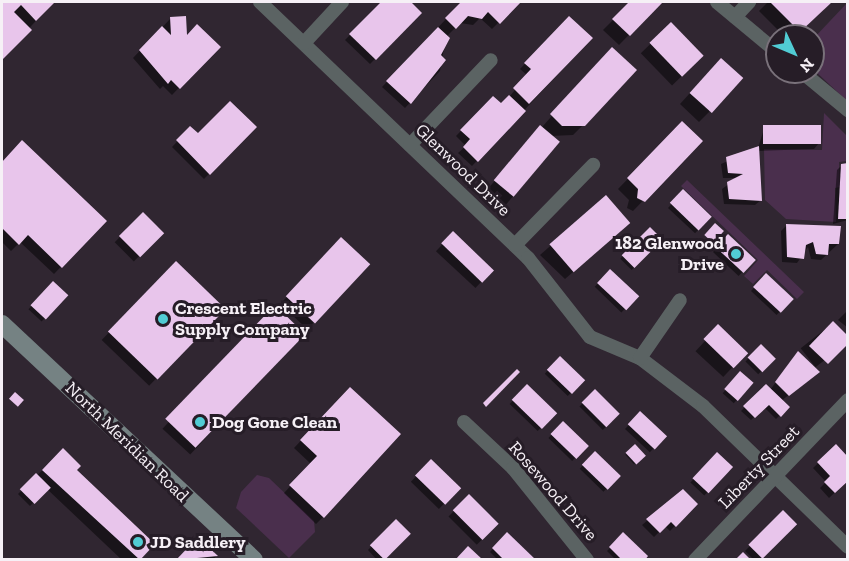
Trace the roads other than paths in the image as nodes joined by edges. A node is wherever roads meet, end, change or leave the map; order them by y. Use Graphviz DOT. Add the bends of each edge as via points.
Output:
graph roads {
  1 [pos="260,2"];
  2 [pos="342,2"];
  3 [pos="717,2"];
  4 [pos="749,2"];
  5 [pos="735,17"];
  6 [pos="765,42"];
  7 [pos="304,43"];
  8 [pos="491,60"];
  9 [pos="817,84"];
  10 [pos="848,110"];
  11 [pos="410,145"];
  12 [pos="593,165"];
  13 [pos="515,245"];
  14 [pos="680,300"];
  15 [pos="3,328"];
  16 [pos="640,358"];
  17 [pos="848,400"];
  18 [pos="464,422"];
  19 [pos="776,476"];
  20 [pos="848,547"];
  21 [pos="254,560"];
  22 [pos="588,560"];
  23 [pos="695,560"];
  1 -- 7 [label="street, Glenwood Drive"];
  2 -- 7 [label="street"];
  3 -- 5 [label="street"];
  4 -- 5 [label="street"];
  5 -- 6 [label="street"];
  7 -- 11 [label="street, Glenwood Drive"];
  8 -- 11 [label="street"];
  9 -- 10 [label="street"];
  11 -- 13 [label="street, Glenwood Drive"];
  12 -- 13 [label="street"];
  13 -- 16 [label="street, Glenwood Drive" via="590,337"];
  14 -- 16 [label="street"];
  15 -- 21 [label="main road, North Meridian Road"];
  16 -- 19 [label="street, Glenwood Drive" via="703,406"];
  17 -- 19 [label="street, Liberty Street"];
  18 -- 22 [label="street, Rosewood Drive" via="513,468"];
  19 -- 20 [label="street, Glenwood Drive"];
  19 -- 23 [label="street, Liberty Street"];
}
